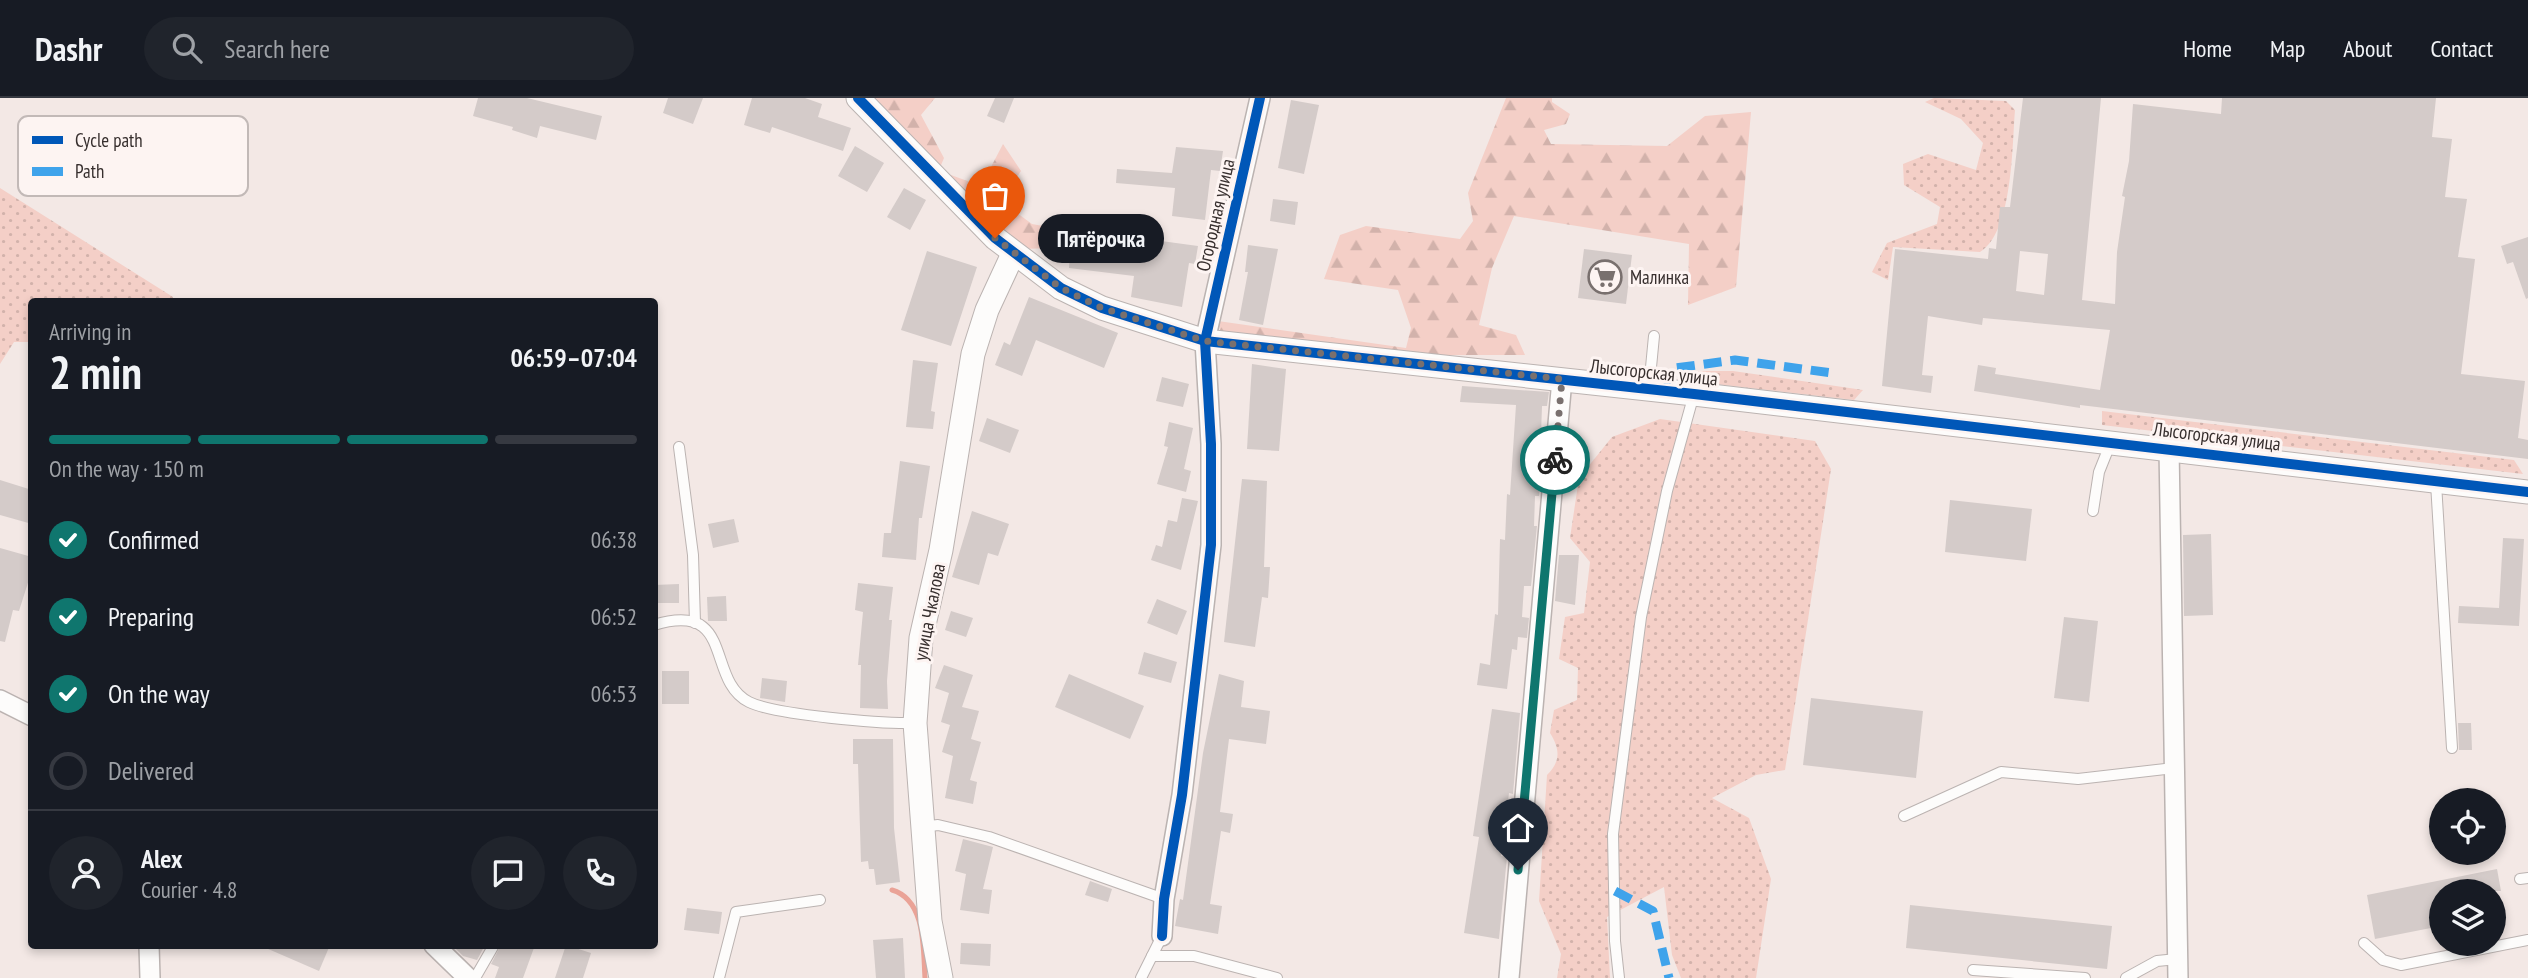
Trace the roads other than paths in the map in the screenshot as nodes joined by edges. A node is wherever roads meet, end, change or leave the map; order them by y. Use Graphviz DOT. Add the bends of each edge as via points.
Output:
graph roads {
  1 [pos="858,98"];
  2 [pos="1260,98"];
  3 [pos="1013,254"];
  4 [pos="1654,337"];
  5 [pos="1205,341"];
  6 [pos="1562,379"];
  7 [pos="1649,389"];
  8 [pos="1694,394"];
  9 [pos="2111,441"];
  10 [pos="679,447"];
  11 [pos="2169,448"];
  12 [pos="2435,479"];
  13 [pos="2528,492"];
  14 [pos="2093,511"];
  15 [pos="695,623"];
  16 [pos="658,624"];
  17 [pos="0,700"];
  18 [pos="28,714"];
  19 [pos="915,723"];
  20 [pos="2452,748"];
  21 [pos="2174,768"];
  22 [pos="1904,816"];
  23 [pos="922,827"];
  24 [pos="1164,899"];
  25 [pos="820,900"];
  26 [pos="1162,936"];
  27 [pos="2528,940"];
  28 [pos="2364,943"];
  29 [pos="149,949"];
  30 [pos="438,949"];
  31 [pos="492,949"];
  32 [pos="1152,956"];
  33 [pos="2177,968"];
  34 [pos="1973,970"];
  35 [pos="150,978"];
  36 [pos="468,978"];
  37 [pos="475,978"];
  38 [pos="719,978"];
  39 [pos="942,978"];
  40 [pos="1141,978"];
  41 [pos="1277,978"];
  42 [pos="1509,978"];
  43 [pos="1619,978"];
  44 [pos="2085,978"];
  45 [pos="2126,978"];
  1 -- 3 [label="street, Лысогорская улица"];
  2 -- 5 [label="street, Огородная улица"];
  3 -- 5 [label="street, Лысогорская улица" via="1061,288 1102,308"];
  3 -- 19 [label="street, улица Чкалова" via="973,354 941,550 921,638"];
  4 -- 7 [label="lane"];
  5 -- 6 [label="street, Лысогорская улица"];
  5 -- 24 [label="street, Огородная улица" via="1211,545 1182,795"];
  6 -- 7 [label="street, Лысогорская улица"];
  6 -- 42 [label="street"];
  7 -- 8 [label="street, Лысогорская улица"];
  8 -- 9 [label="street, Лысогорская улица"];
  8 -- 43 [label="lane" via="1667,491 1641,617 1613,834"];
  9 -- 11 [label="street, Лысогорская улица"];
  9 -- 14 [label="lane" via="2099,472"];
  10 -- 15 [label="lane" via="694,555"];
  11 -- 12 [label="street, Лысогорская улица"];
  11 -- 21 [label="street"];
  12 -- 13 [label="street, Лысогорская улица"];
  12 -- 20 [label="lane"];
  15 -- 16 [label="lane" via="671,620"];
  15 -- 19 [label="lane" via="715,639 731,687 747,701 771,709"];
  17 -- 18 [label="street"];
  19 -- 23 [label="street, улица Чкалова"];
  21 -- 22 [label="lane" via="2078,779 2001,772"];
  21 -- 33 [label="street"];
  23 -- 24 [label="lane" via="938,825 989,837"];
  23 -- 39 [label="street, улица Чкалова" via="930,921"];
  24 -- 26 [label="street, Огородная улица"];
  25 -- 38 [label="lane" via="736,912"];
  26 -- 32 [label="lane"];
  27 -- 28 [label="lane" via="2401,965 2383,960"];
  29 -- 35 [label="street"];
  30 -- 36 [label="street"];
  31 -- 37 [label="lane"];
  32 -- 40 [label="lane"];
  32 -- 41 [label="lane" via="1194,956"];
  33 -- 45 [label="lane" via="2157,961"];
  34 -- 44 [label="lane"];
}
